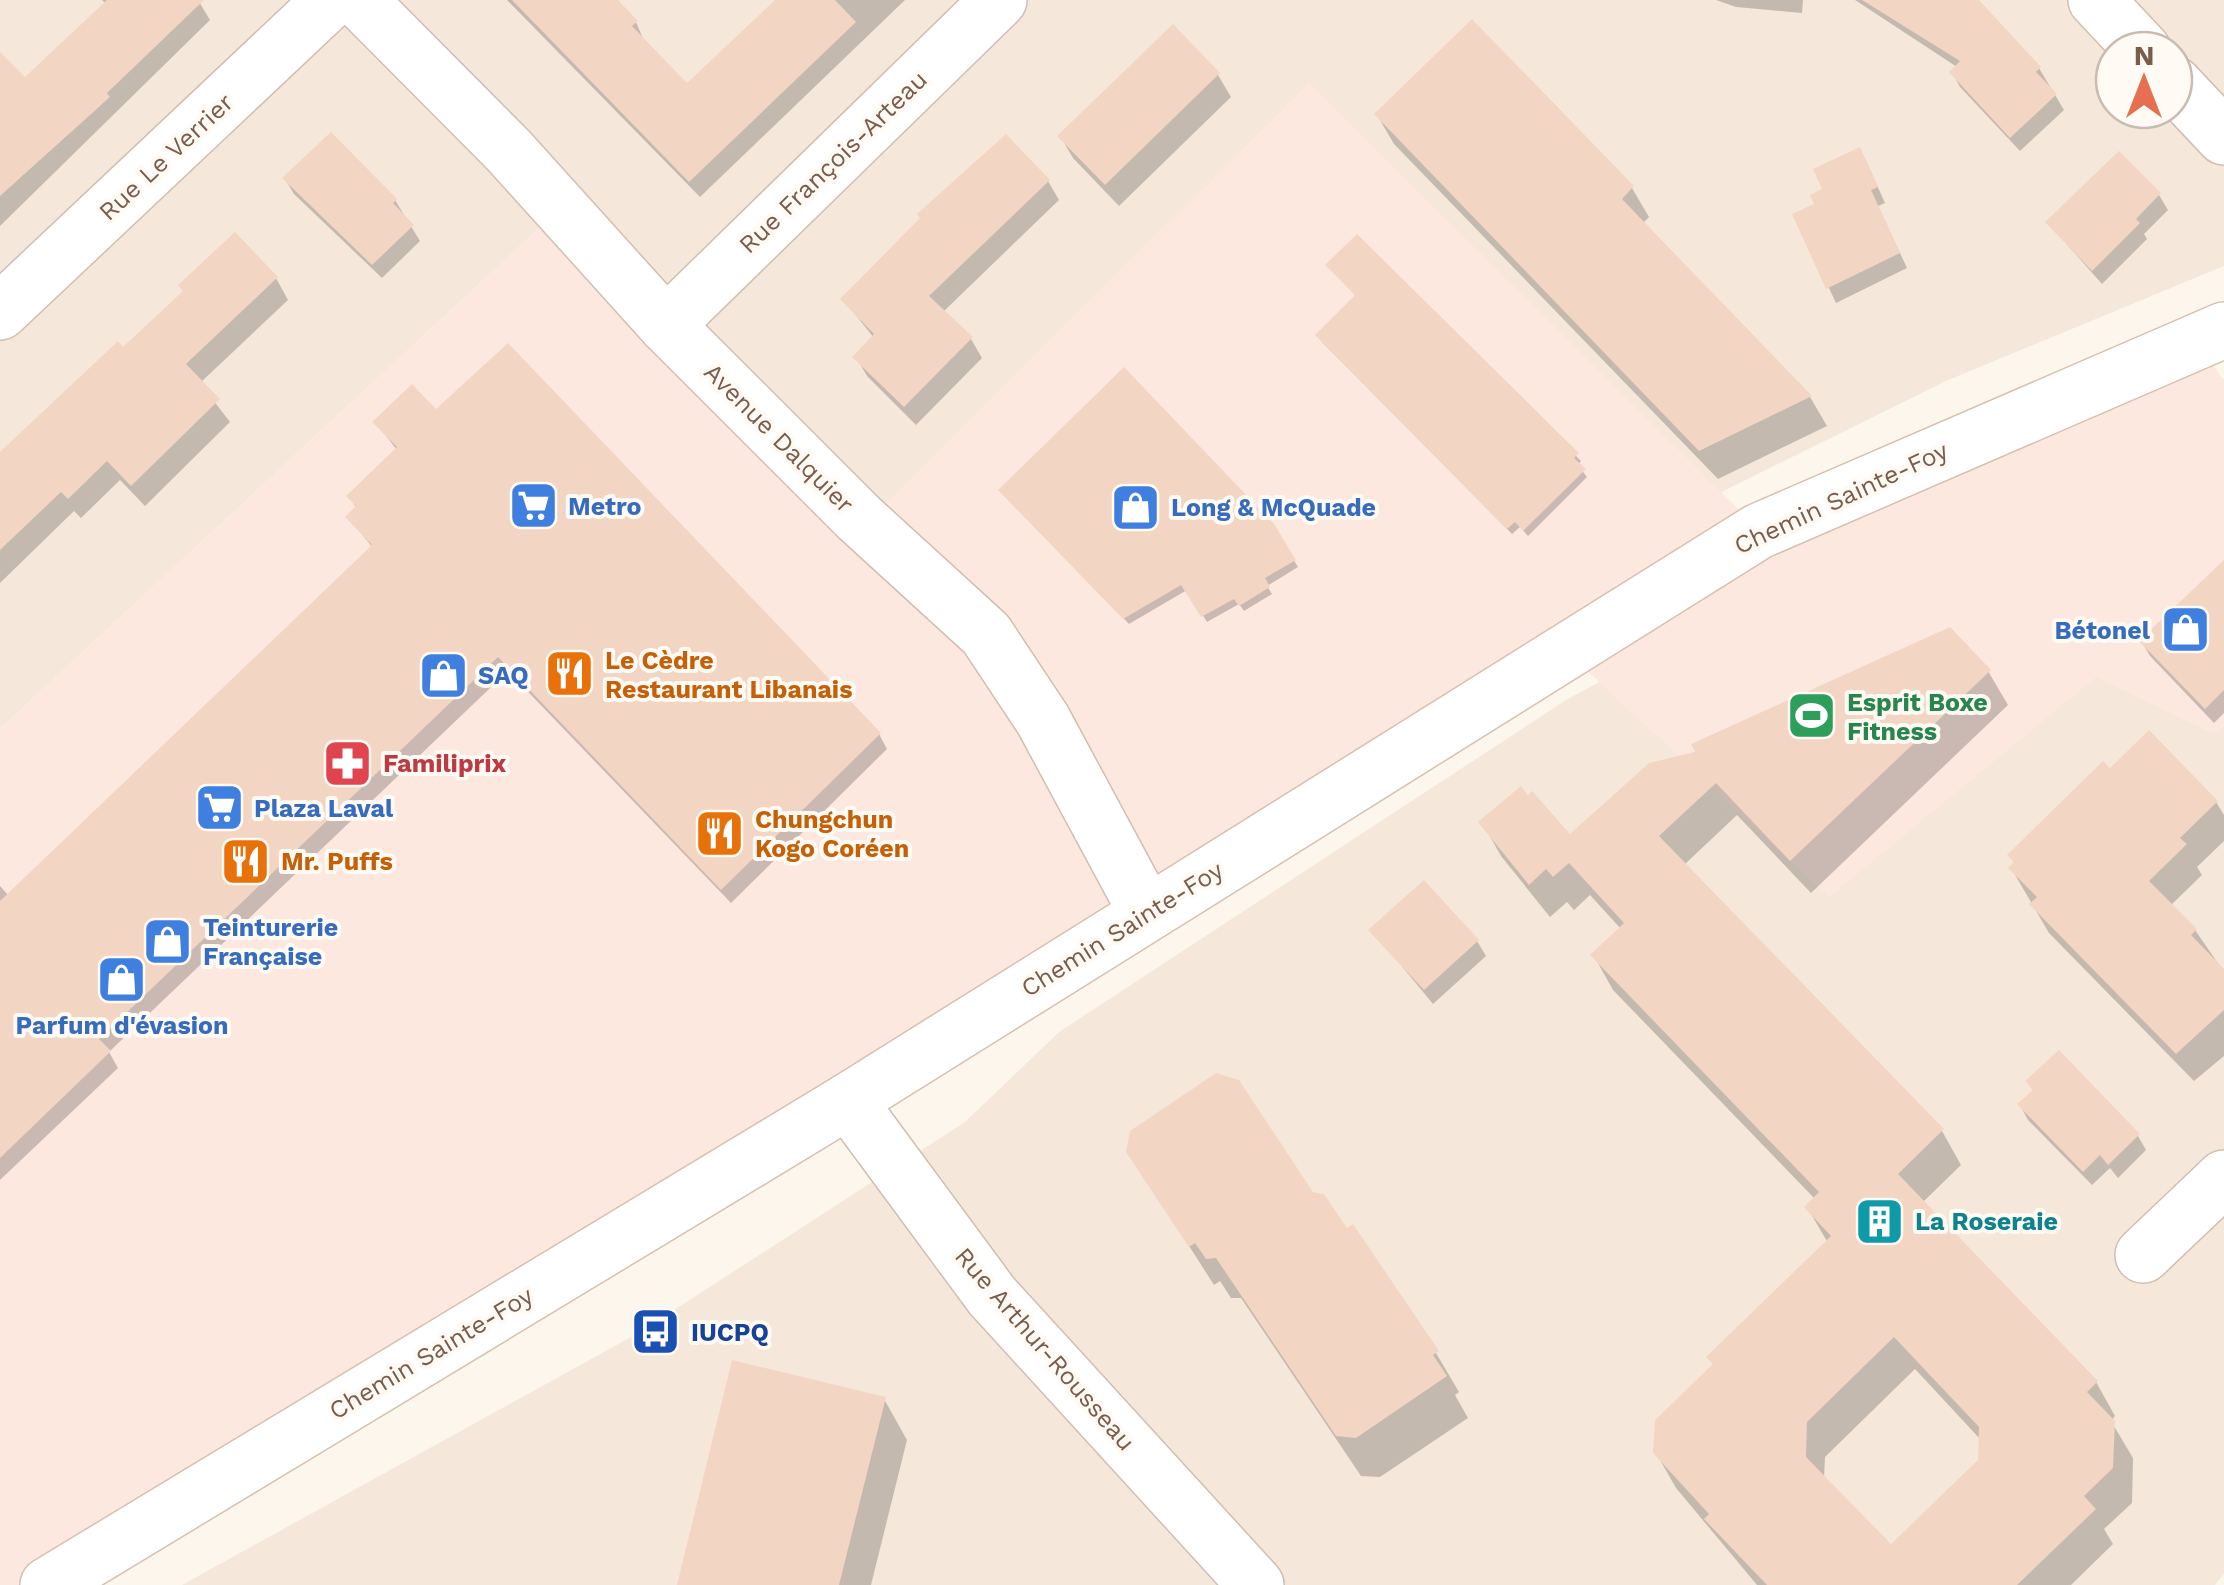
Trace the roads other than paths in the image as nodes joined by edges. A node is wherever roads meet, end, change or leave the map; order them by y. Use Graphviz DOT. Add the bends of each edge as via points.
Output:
graph roads {
  1 [pos="330,0"];
  2 [pos="359,0"];
  3 [pos="999,0"];
  4 [pos="2096,0"];
  5 [pos="2124,30"];
  6 [pos="2194,106"];
  7 [pos="2224,138"];
  8 [pos="0,312"];
  9 [pos="666,324"];
  10 [pos="2224,330"];
  11 [pos="1147,913"];
  12 [pos="848,1101"];
  13 [pos="2224,1178"];
  14 [pos="2143,1255"];
  15 [pos="48,1585"];
  16 [pos="1256,1585"];
  1 -- 8 [label="street, Rue Le Verrier"];
  2 -- 9 [label="street, Avenue Dalquier"];
  3 -- 9 [label="street, Rue François-Arteau"];
  4 -- 5 [label="street"];
  6 -- 7 [label="street"];
  9 -- 11 [label="street, Avenue Dalquier" via="986,634 1043,720"];
  10 -- 11 [label="street, Chemin Sainte-Foy" via="1759,531"];
  11 -- 12 [label="street, Chemin Sainte-Foy"];
  12 -- 15 [label="street, Chemin Sainte-Foy"];
  12 -- 16 [label="street, Rue Arthur-Rousseau" via="992,1296"];
  13 -- 14 [label="street"];
}
